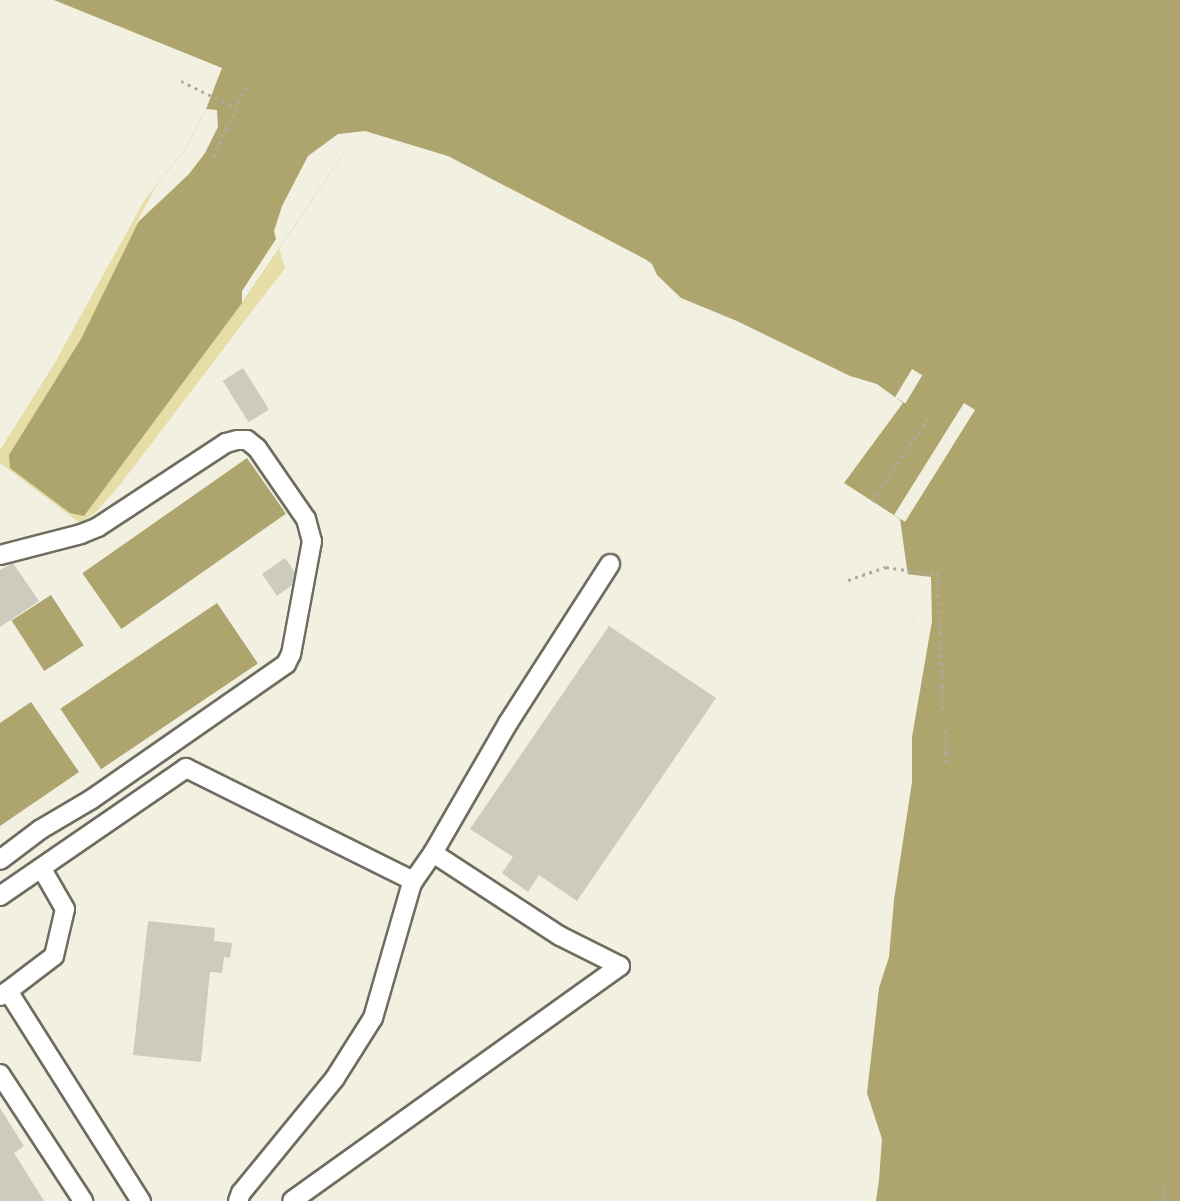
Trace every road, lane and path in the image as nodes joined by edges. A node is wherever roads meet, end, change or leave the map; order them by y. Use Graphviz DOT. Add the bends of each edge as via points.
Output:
graph roads {
  1 [pos="182,81"];
  2 [pos="246,87"];
  3 [pos="236,108"];
  4 [pos="213,157"];
  5 [pos="929,417"];
  6 [pos="872,501"];
  7 [pos="0,555"];
  8 [pos="609,564"];
  9 [pos="848,579"];
  10 [pos="946,762"];
  11 [pos="433,853"];
  12 [pos="0,860"];
  13 [pos="42,868"];
  14 [pos="414,881"];
  15 [pos="0,896"];
  16 [pos="4,994"];
  17 [pos="0,1074"];
  18 [pos="1164,1184"];
  19 [pos="83,1201"];
  20 [pos="141,1201"];
  21 [pos="238,1201"];
  22 [pos="292,1201"];
  23 [pos="1165,1201"];
  1 -- 3 [label="path"];
  2 -- 3 [label="path"];
  3 -- 4 [label="path"];
  5 -- 6 [label="path"];
  7 -- 12 [label="lane" via="98,527 226,443 237,440 247,440 257,447 306,519 312,541 286,664"];
  8 -- 11 [label="lane" via="508,723"];
  9 -- 10 [label="path" via="886,567 937,574"];
  11 -- 14 [label="lane"];
  11 -- 22 [label="lane" via="560,936 620,966"];
  13 -- 14 [label="lane" via="186,768"];
  13 -- 15 [label="lane"];
  13 -- 16 [label="lane" via="65,909 54,956"];
  14 -- 21 [label="lane" via="373,1018 335,1078 241,1192"];
  16 -- 20 [label="lane"];
  17 -- 19 [label="lane"];
  18 -- 23 [label="path"];
}
